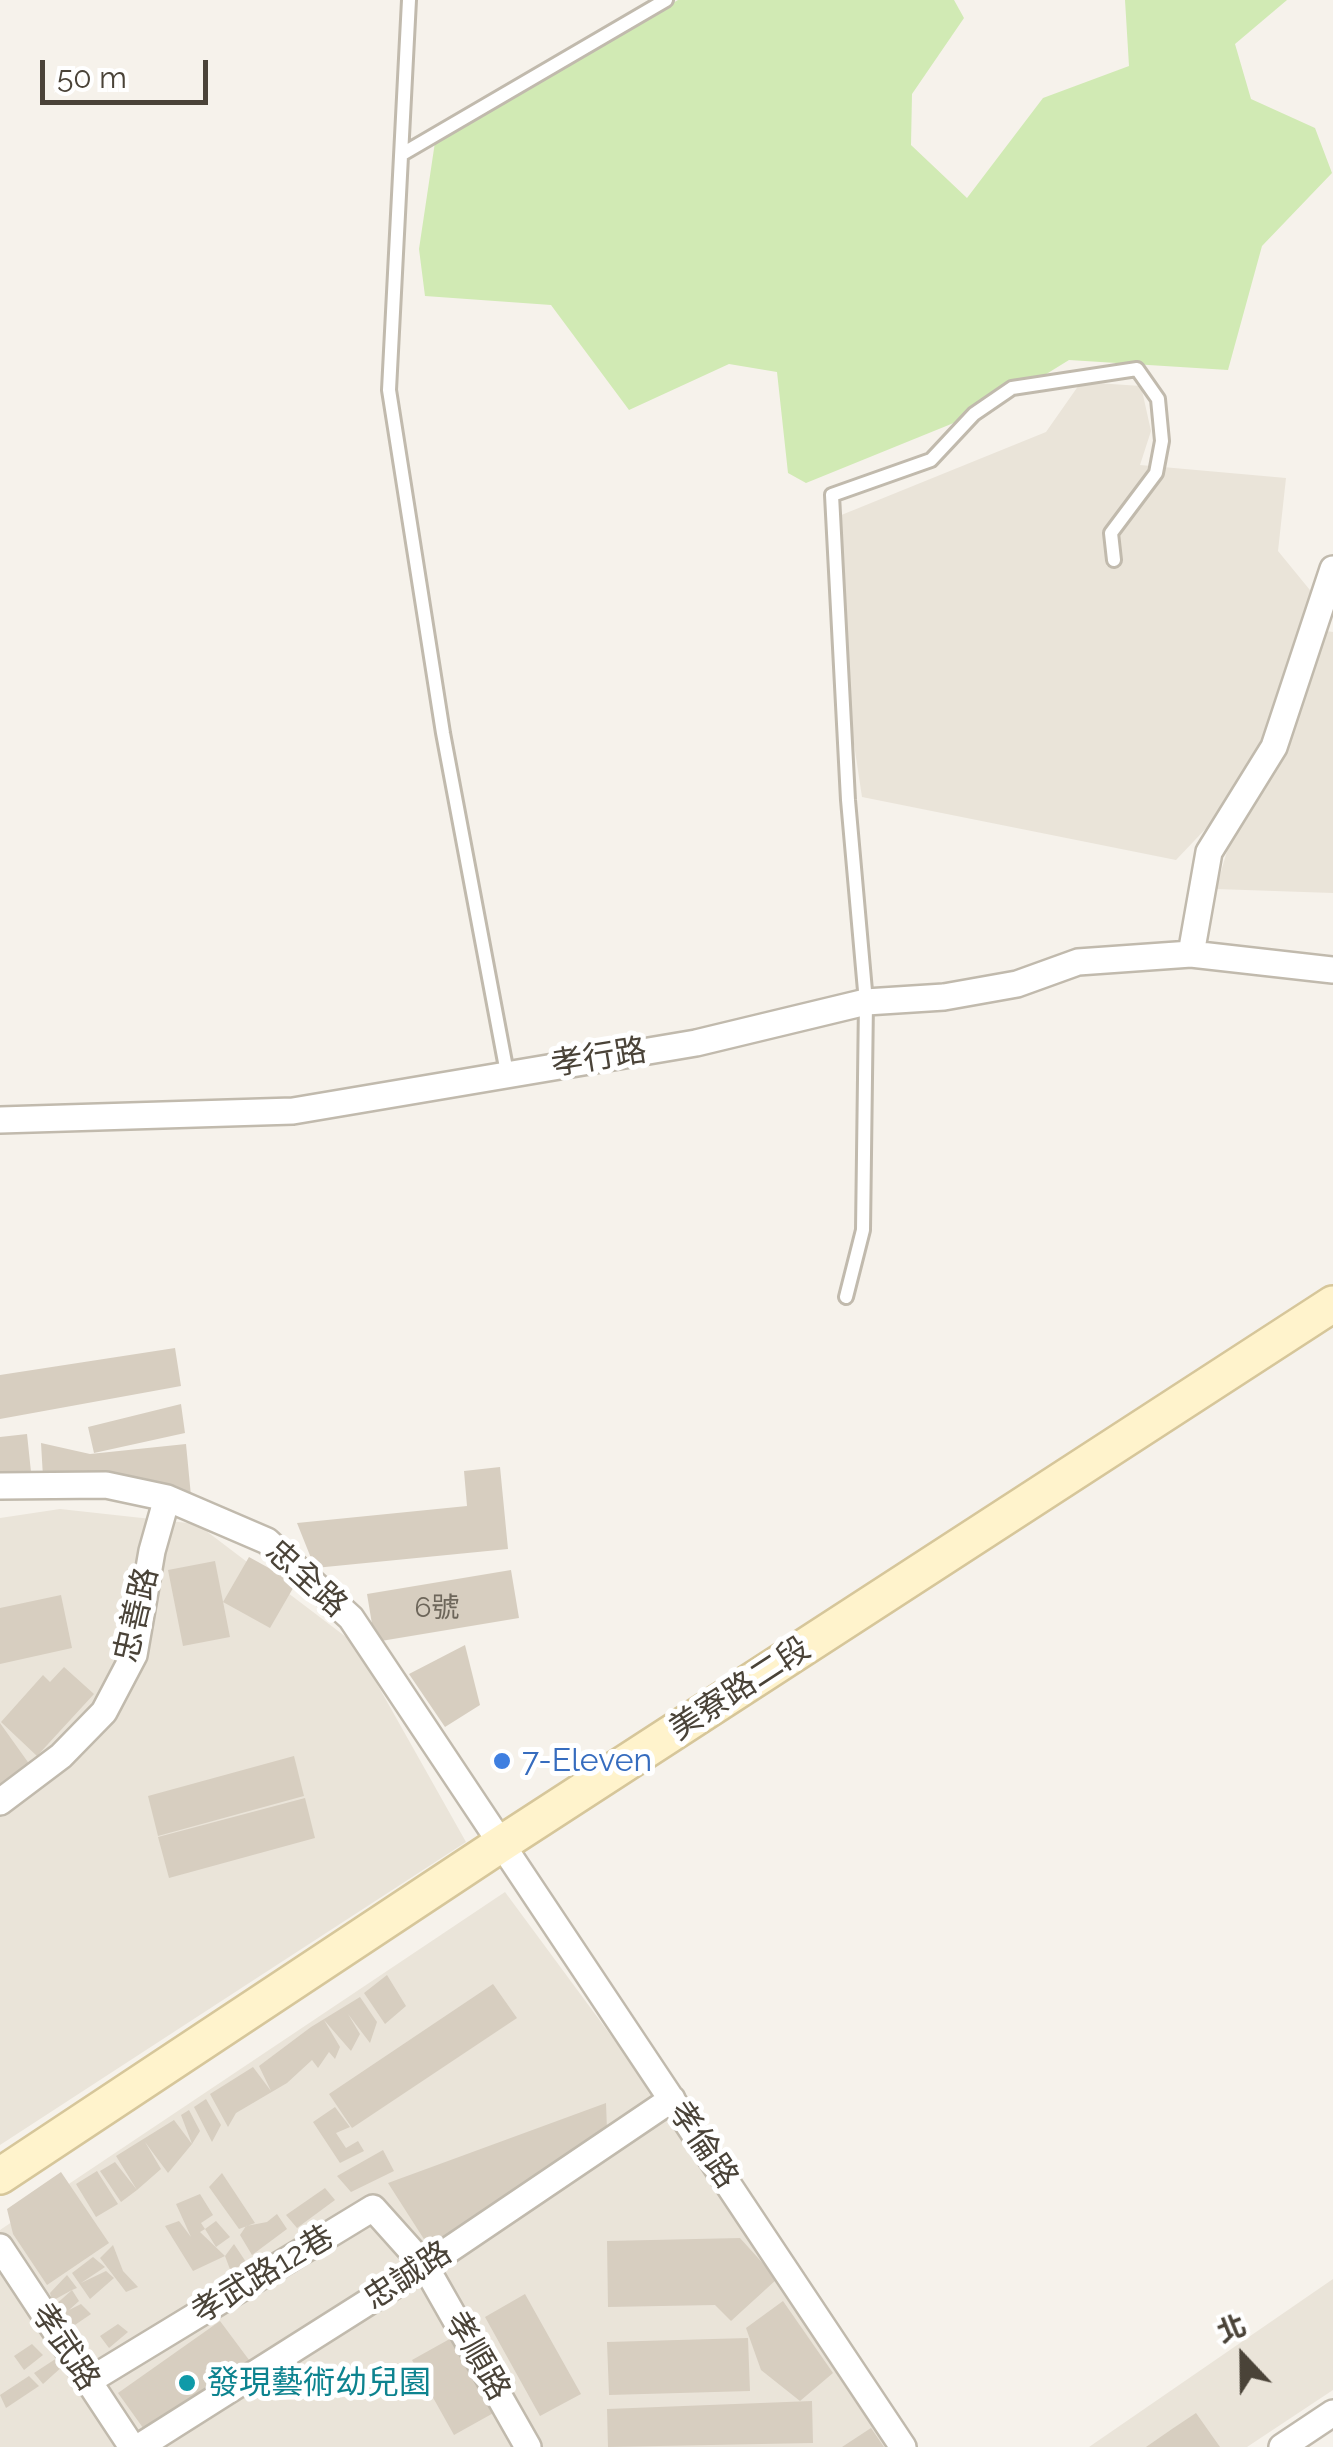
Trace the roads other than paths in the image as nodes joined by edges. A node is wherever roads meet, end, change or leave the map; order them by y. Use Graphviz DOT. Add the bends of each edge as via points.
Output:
graph roads {
  1 [pos="409,0"];
  2 [pos="666,0"];
  3 [pos="404,153"];
  4 [pos="1114,560"];
  5 [pos="1333,569"];
  6 [pos="1191,954"];
  7 [pos="1333,970"];
  8 [pos="866,1002"];
  9 [pos="507,1073"];
  10 [pos="0,1120"];
  11 [pos="846,1297"];
  12 [pos="1333,1304"];
  13 [pos="0,1486"];
  14 [pos="167,1498"];
  15 [pos="0,1802"];
  16 [pos="504,1842"];
  17 [pos="672,2099"];
  18 [pos="0,2176"];
  19 [pos="0,2247"];
  20 [pos="425,2266"];
  21 [pos="87,2382"];
  22 [pos="1333,2413"];
  23 [pos="136,2447"];
  24 [pos="528,2447"];
  25 [pos="903,2447"];
  26 [pos="1282,2447"];
  1 -- 3 [label="lane"];
  2 -- 3 [label="lane"];
  3 -- 9 [label="lane" via="389,390 443,733"];
  4 -- 8 [label="lane" via="1111,533 1156,474 1162,441 1158,398 1138,369 1012,388 974,414 931,460 832,495"];
  5 -- 6 [label="street" via="1274,747 1209,852"];
  6 -- 7 [label="street, 孝行路"];
  6 -- 8 [label="street, 孝行路" via="1078,962 1016,984"];
  8 -- 9 [label="street, 孝行路" via="696,1042"];
  8 -- 11 [label="lane" via="863,1230"];
  9 -- 10 [label="street, 孝行路" via="293,1110"];
  12 -- 16 [label="street, 美寮路二段"];
  13 -- 14 [label="street, 忠全路" via="106,1485"];
  14 -- 15 [label="street, 忠善路" via="134,1655 104,1712 61,1756"];
  14 -- 16 [label="street, 忠全路" via="268,1541 350,1618"];
  16 -- 17 [label="street, 孝倫路"];
  16 -- 18 [label="street, 美寮路二段"];
  17 -- 20 [label="street, 忠誠路"];
  17 -- 25 [label="street, 孝倫路"];
  19 -- 21 [label="street, 孝武路"];
  20 -- 21 [label="street, 孝武路12巷" via="373,2208"];
  20 -- 23 [label="street, 忠誠路"];
  20 -- 24 [label="street, 孝順路"];
  21 -- 23 [label="street, 孝武路"];
  22 -- 26 [label="street"];
}
